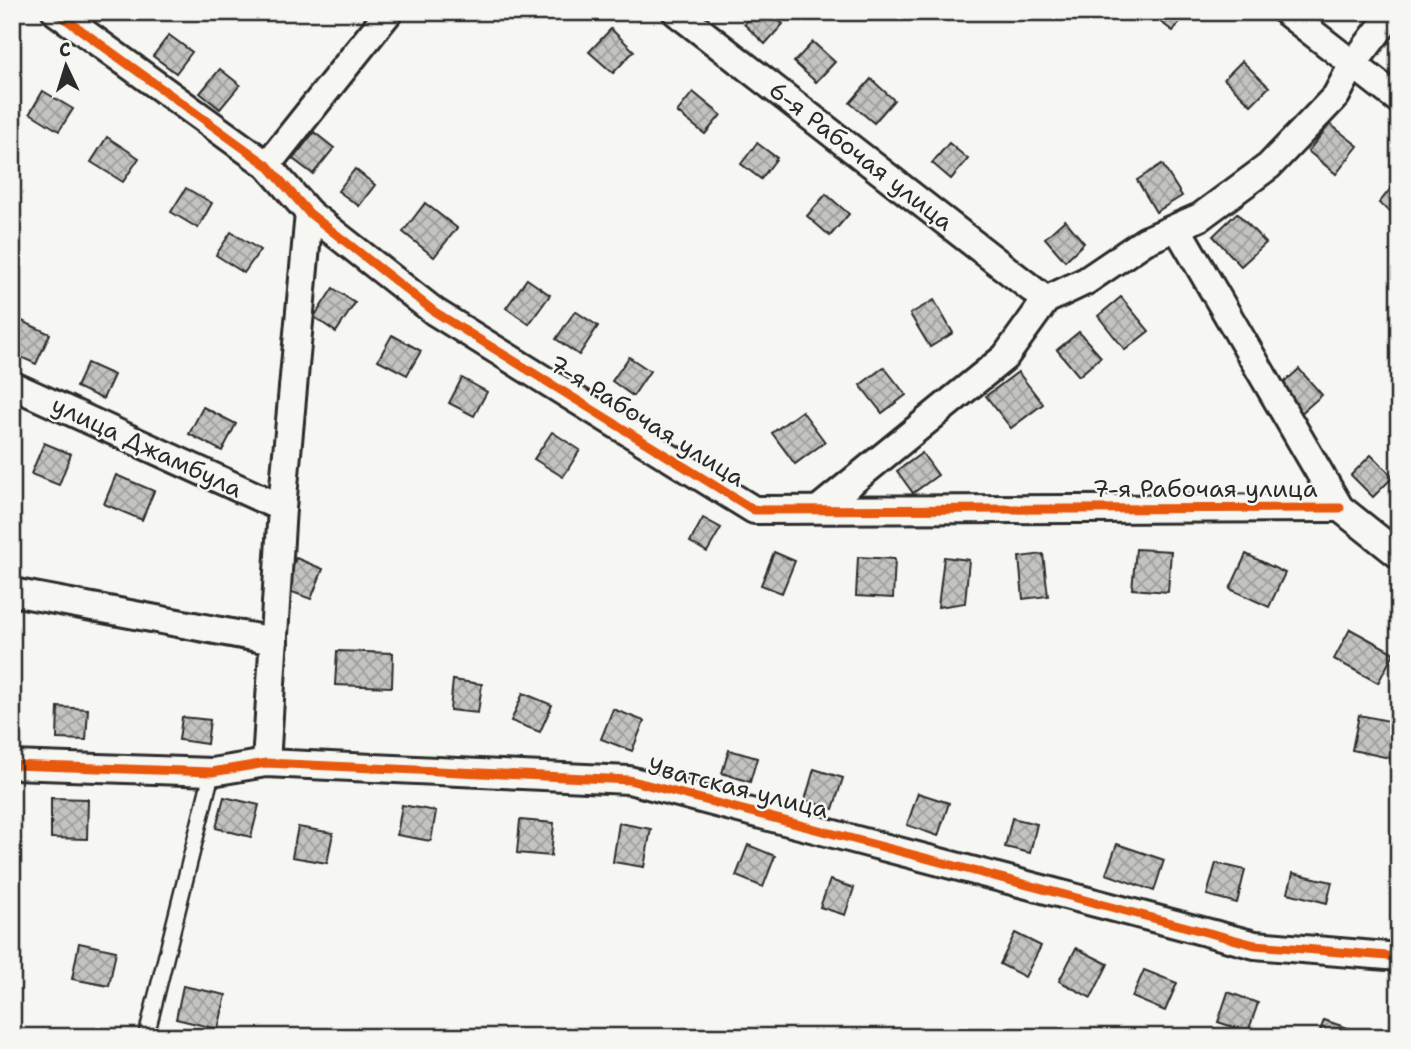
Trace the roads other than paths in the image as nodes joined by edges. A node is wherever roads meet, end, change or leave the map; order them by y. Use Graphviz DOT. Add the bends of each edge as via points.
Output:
graph roads {
  1 [pos="56,12"];
  2 [pos="389,12"];
  3 [pos="676,12"];
  4 [pos="1286,12"];
  5 [pos="1393,12"];
  6 [pos="1353,64"];
  7 [pos="1399,100"];
  8 [pos="267,165"];
  9 [pos="309,213"];
  10 [pos="1177,228"];
  11 [pos="1046,300"];
  12 [pos="12,385"];
  13 [pos="282,508"];
  14 [pos="820,508"];
  15 [pos="1339,508"];
  16 [pos="1399,555"];
  17 [pos="12,592"];
  18 [pos="274,641"];
  19 [pos="266,763"];
  20 [pos="12,765"];
  21 [pos="212,772"];
  22 [pos="1399,957"];
  23 [pos="146,1037"];
  1 -- 8 [label="street, 7-я Рабочая улица"];
  2 -- 8 [label="street"];
  3 -- 11 [label="street, 6-я Рабочая улица"];
  4 -- 6 [label="street"];
  5 -- 6 [label="street"];
  6 -- 7 [label="street"];
  6 -- 10 [label="street" via="1336,96 1269,166 1200,217"];
  8 -- 9 [label="street, 7-я Рабочая улица"];
  9 -- 13 [label="street"];
  9 -- 14 [label="street, 7-я Рабочая улица" via="435,312 754,510"];
  10 -- 11 [label="street" via="1145,241 1086,281"];
  10 -- 15 [label="street"];
  11 -- 14 [label="street" via="1005,357"];
  12 -- 13 [label="street, улица Джамбула"];
  13 -- 18 [label="street"];
  14 -- 15 [label="street, 7-я Рабочая улица"];
  15 -- 16 [label="street"];
  17 -- 18 [label="street"];
  18 -- 19 [label="street"];
  19 -- 21 [label="street, Уватская улица"];
  19 -- 22 [label="street, Уватская улица" via="629,780 1255,945"];
  20 -- 21 [label="street, Уватская улица"];
  21 -- 23 [label="lane"];
}
